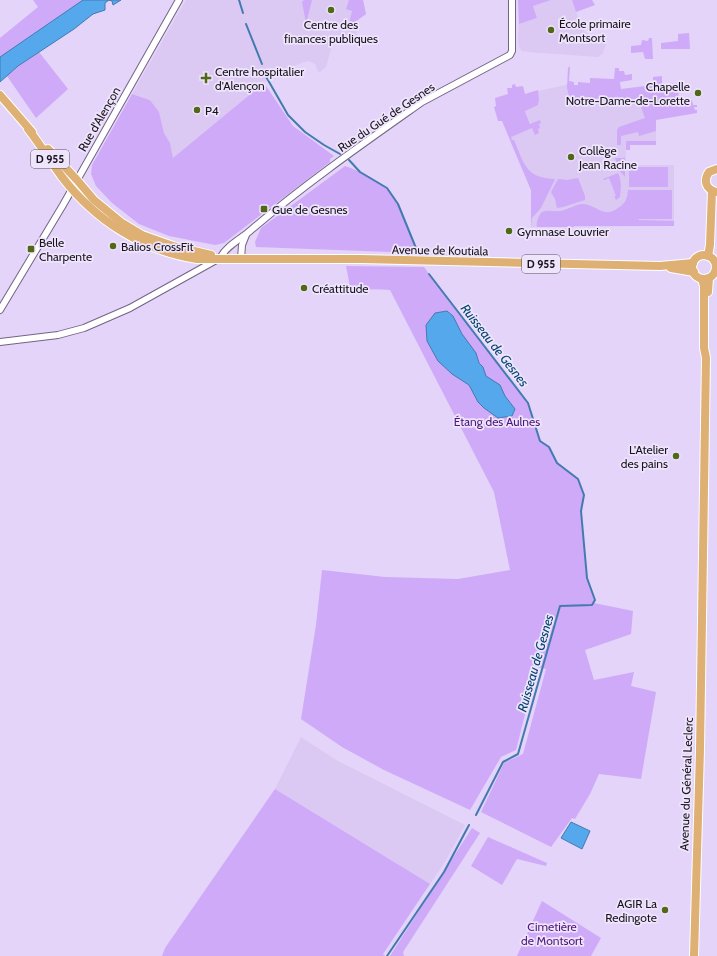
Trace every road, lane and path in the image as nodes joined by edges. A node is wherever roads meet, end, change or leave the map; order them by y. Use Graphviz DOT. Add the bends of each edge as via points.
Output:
graph roads {
  1 [pos="179,0"];
  2 [pos="512,0"];
  3 [pos="0,95"];
  4 [pos="28,129"];
  5 [pos="717,169"];
  6 [pos="77,180"];
  7 [pos="72,188"];
  8 [pos="715,192"];
  9 [pos="247,234"];
  10 [pos="708,256"];
  11 [pos="220,258"];
  12 [pos="241,259"];
  13 [pos="693,263"];
  14 [pos="660,266"];
  15 [pos="694,272"];
  16 [pos="706,278"];
  17 [pos="0,310"];
  18 [pos="0,342"];
  19 [pos="694,956"];
  1 -- 6 [label="street, Rue d'Alençon"];
  2 -- 9 [label="street, Rue du Gué de Gesnes" via="510,55 422,102 270,213"];
  3 -- 4 [label="main road, Avenue de Koutiala / D 955"];
  4 -- 6 [label="main road, Avenue de Koutiala / D 955"];
  4 -- 7 [label="main road, Avenue de Koutiala / D 955"];
  5 -- 8 [label="main road" via="709,172 706,179 707,186"];
  6 -- 7 [label="street, Rue d'Alençon"];
  6 -- 11 [label="main road, Avenue de Koutiala / D 955" via="106,211 142,234 173,246"];
  7 -- 11 [label="main road, Avenue de Koutiala / D 955" via="88,206 113,227 139,241 178,256 197,259"];
  7 -- 17 [label="street, Rue d'Alençon"];
  8 -- 10 [label="main road"];
  9 -- 11 [label="street, Rue du Gué de Gesnes" via="228,247"];
  9 -- 12 [label="street" via="242,245"];
  10 -- 13 [label="main road" via="699,257"];
  10 -- 16 [label="main road" via="714,260 716,267 714,273"];
  11 -- 12 [label="main road, Avenue de Koutiala / D 955"];
  11 -- 18 [label="street, Rue du Gué de Gesnes" via="130,308 84,328 58,335"];
  12 -- 14 [label="main road, Avenue de Koutiala / D 955"];
  13 -- 14 [label="main road, Avenue de Koutiala / D 955"];
  13 -- 15 [label="main road"];
  14 -- 15 [label="main road, Avenue de Koutiala / D 955"];
  15 -- 16 [label="main road"];
  16 -- 19 [label="main road, Avenue du Général Leclerc" via="709,349 706,358"];
}
